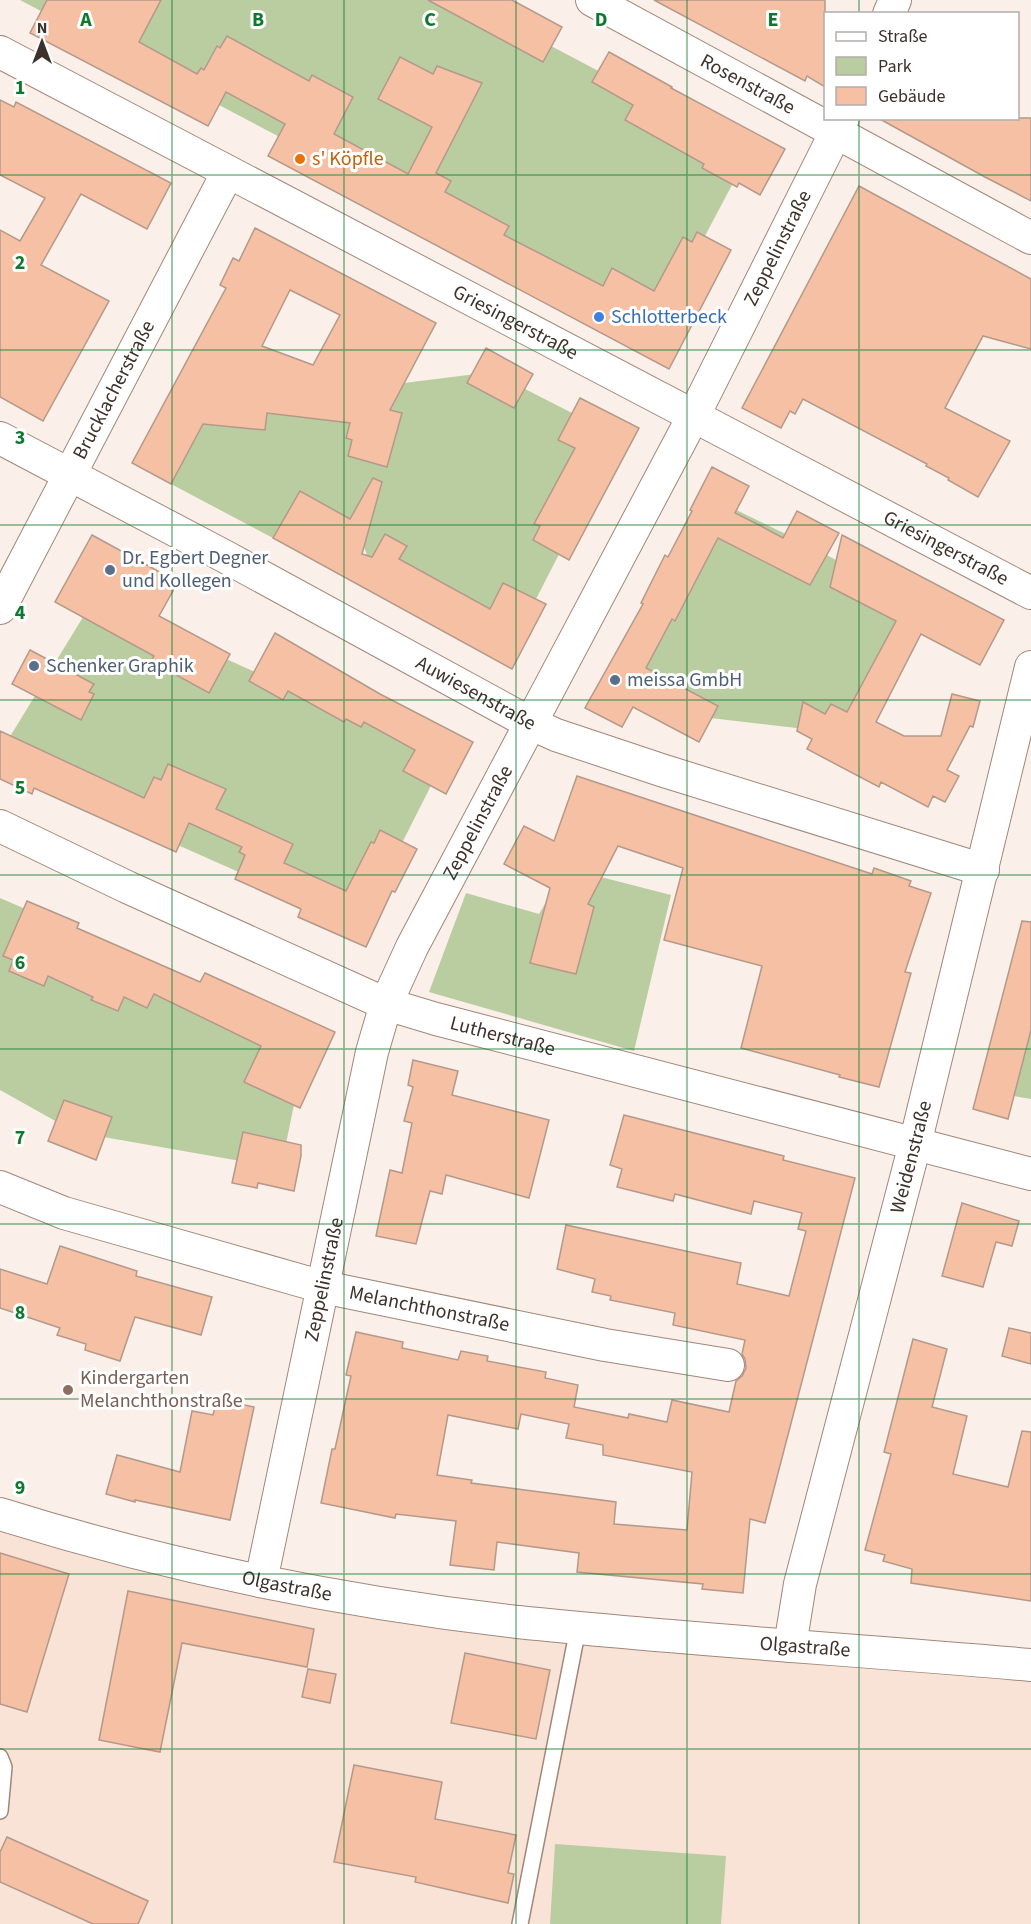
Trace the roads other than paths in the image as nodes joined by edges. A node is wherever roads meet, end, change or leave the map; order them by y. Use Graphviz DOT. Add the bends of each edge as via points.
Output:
graph roads {
  1 [pos="592,0"];
  2 [pos="0,52"];
  3 [pos="824,118"];
  4 [pos="840,126"];
  5 [pos="228,172"];
  6 [pos="1031,238"];
  7 [pos="693,417"];
  8 [pos="0,438"];
  9 [pos="69,475"];
  10 [pos="1031,593"];
  11 [pos="0,608"];
  12 [pos="1031,667"];
  13 [pos="530,723"];
  14 [pos="0,825"];
  15 [pos="983,870"];
  16 [pos="386,1004"];
  17 [pos="915,1144"];
  18 [pos="1031,1174"];
  19 [pos="0,1187"];
  20 [pos="323,1287"];
  21 [pos="728,1365"];
  22 [pos="0,1514"];
  23 [pos="261,1581"];
  24 [pos="578,1628"];
  25 [pos="790,1646"];
  26 [pos="1031,1665"];
  27 [pos="0,1757"];
  28 [pos="0,1811"];
  29 [pos="520,1924"];
  1 -- 3 [label="street, Rosenstraße"];
  2 -- 5 [label="street, Griesingerstraße"];
  4 -- 6 [label="street, Rosenstraße"];
  4 -- 7 [label="street, Zeppelinstraße"];
  5 -- 7 [label="street, Griesingerstraße"];
  5 -- 9 [label="street, Brucklacherstraße"];
  7 -- 10 [label="street, Griesingerstraße"];
  7 -- 13 [label="street, Zeppelinstraße"];
  8 -- 9 [label="street, Auwiesenstraße"];
  9 -- 11 [label="street, Brucklacherstraße"];
  9 -- 13 [label="street, Auwiesenstraße"];
  12 -- 15 [label="street, Weidenstraße"];
  13 -- 15 [label="street, Auwiesenstraße" via="661,770"];
  13 -- 16 [label="street, Zeppelinstraße"];
  14 -- 16 [label="street, Lutherstraße"];
  15 -- 17 [label="street, Weidenstraße"];
  16 -- 17 [label="street, Lutherstraße"];
  16 -- 20 [label="street, Zeppelinstraße" via="372,1052"];
  17 -- 18 [label="street, Lutherstraße"];
  17 -- 25 [label="street, Weidenstraße" via="800,1584"];
  19 -- 20 [label="street, Melanchthonstraße" via="64,1212"];
  20 -- 21 [label="street, Melanchthonstraße" via="605,1345"];
  20 -- 23 [label="street, Zeppelinstraße"];
  22 -- 23 [label="street, Olgastraße" via="138,1554"];
  23 -- 24 [label="street, Olgastraße"];
  24 -- 25 [label="street, Olgastraße"];
  24 -- 29 [label="lane"];
  25 -- 26 [label="street, Olgastraße"];
  27 -- 28 [label="lane" via="4,1767"];
}
